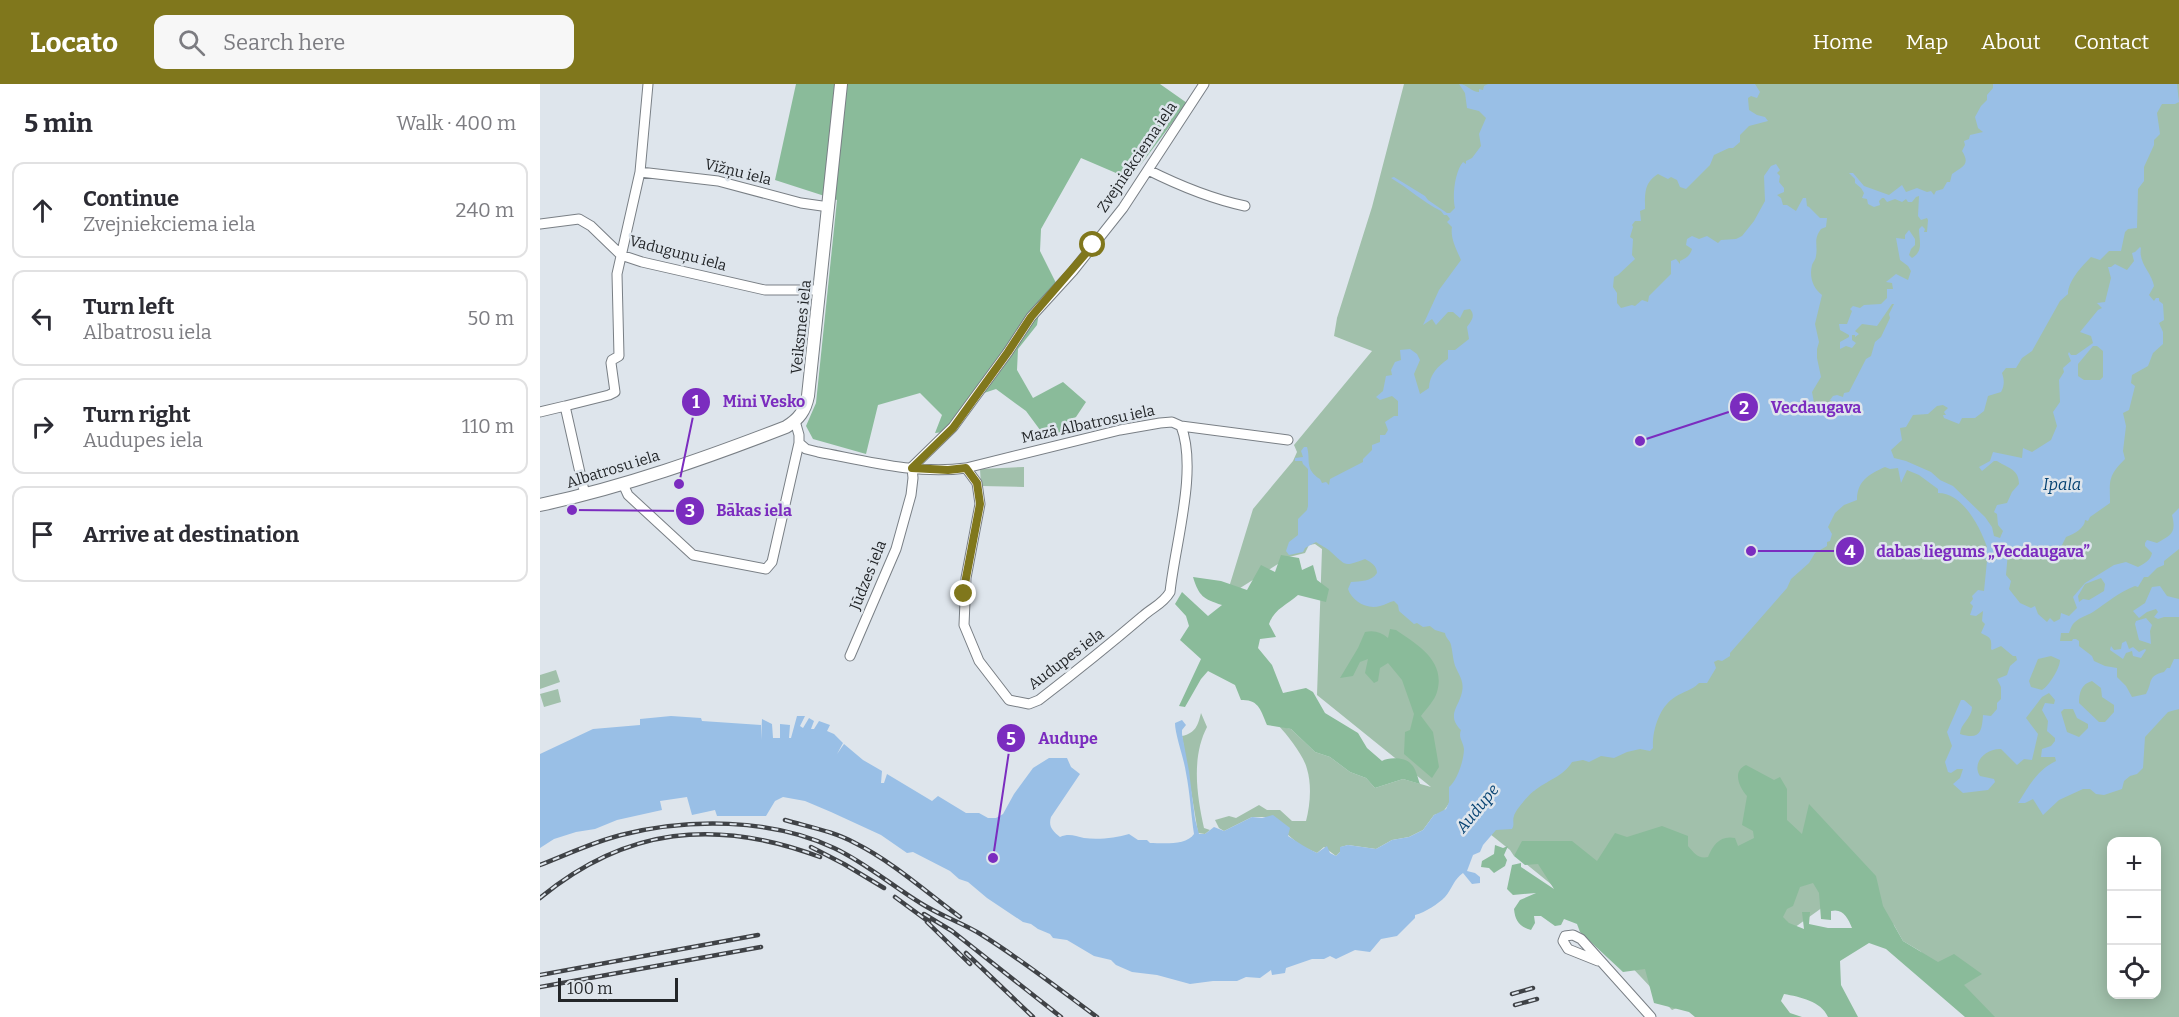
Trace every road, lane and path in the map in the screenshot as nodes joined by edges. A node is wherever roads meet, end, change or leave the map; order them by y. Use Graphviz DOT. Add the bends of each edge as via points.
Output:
graph roads {
  1 [pos="648,84"];
  2 [pos="841,84"];
  3 [pos="1204,84"];
  4 [pos="1149,170"];
  5 [pos="640,172"];
  6 [pos="1245,206"];
  7 [pos="829,207"];
  8 [pos="540,224"];
  9 [pos="621,255"];
  10 [pos="820,290"];
  11 [pos="566,406"];
  12 [pos="540,412"];
  13 [pos="795,421"];
  14 [pos="1181,426"];
  15 [pos="1288,440"];
  16 [pos="799,443"];
  17 [pos="912,468"];
  18 [pos="966,468"];
  19 [pos="623,484"];
  20 [pos="585,495"];
  21 [pos="540,505"];
  22 [pos="850,656"];
  23 [pos="1598,961"];
  24 [pos="1651,1017"];
  1 -- 5 [label="street"];
  2 -- 7 [label="main road, Veiksmes iela"];
  3 -- 4 [label="street, Zvejniekciema iela"];
  4 -- 6 [label="street"];
  4 -- 17 [label="street, Zvejniekciema iela" via="1085,256 1031,317 953,428"];
  5 -- 7 [label="street, Vižņu iela" via="718,181"];
  5 -- 9 [label="street"];
  7 -- 10 [label="main road, Veiksmes iela"];
  8 -- 9 [label="street, Vaduguņu iela" via="579,219"];
  9 -- 10 [label="street, Vaduguņu iela" via="765,290"];
  9 -- 11 [label="street" via="616,290 619,356 611,363 615,392"];
  10 -- 13 [label="main road, Veiksmes iela" via="808,396"];
  11 -- 12 [label="street"];
  11 -- 20 [label="street"];
  13 -- 16 [label="street"];
  13 -- 19 [label="main road, Albatrosu iela"];
  14 -- 15 [label="street, Mazā Albatrosu iela"];
  14 -- 18 [label="street, Mazā Albatrosu iela" via="1160,423 1111,432"];
  14 -- 18 [label="street, Audupes iela" via="1186,438 1188,471 1166,601 1029,704 1009,700 995,684 979,661 964,625 966,578 980,504 977,483"];
  16 -- 17 [label="street" via="818,452"];
  16 -- 19 [label="street" via="772,562 766,569 693,555 628,495"];
  17 -- 18 [label="street"];
  17 -- 22 [label="street, Jūdzes iela" via="911,495 896,549"];
  19 -- 20 [label="main road, Albatrosu iela"];
  20 -- 21 [label="main road, Albatrosu iela"];
  23 -- 24 [label="street"];
}
